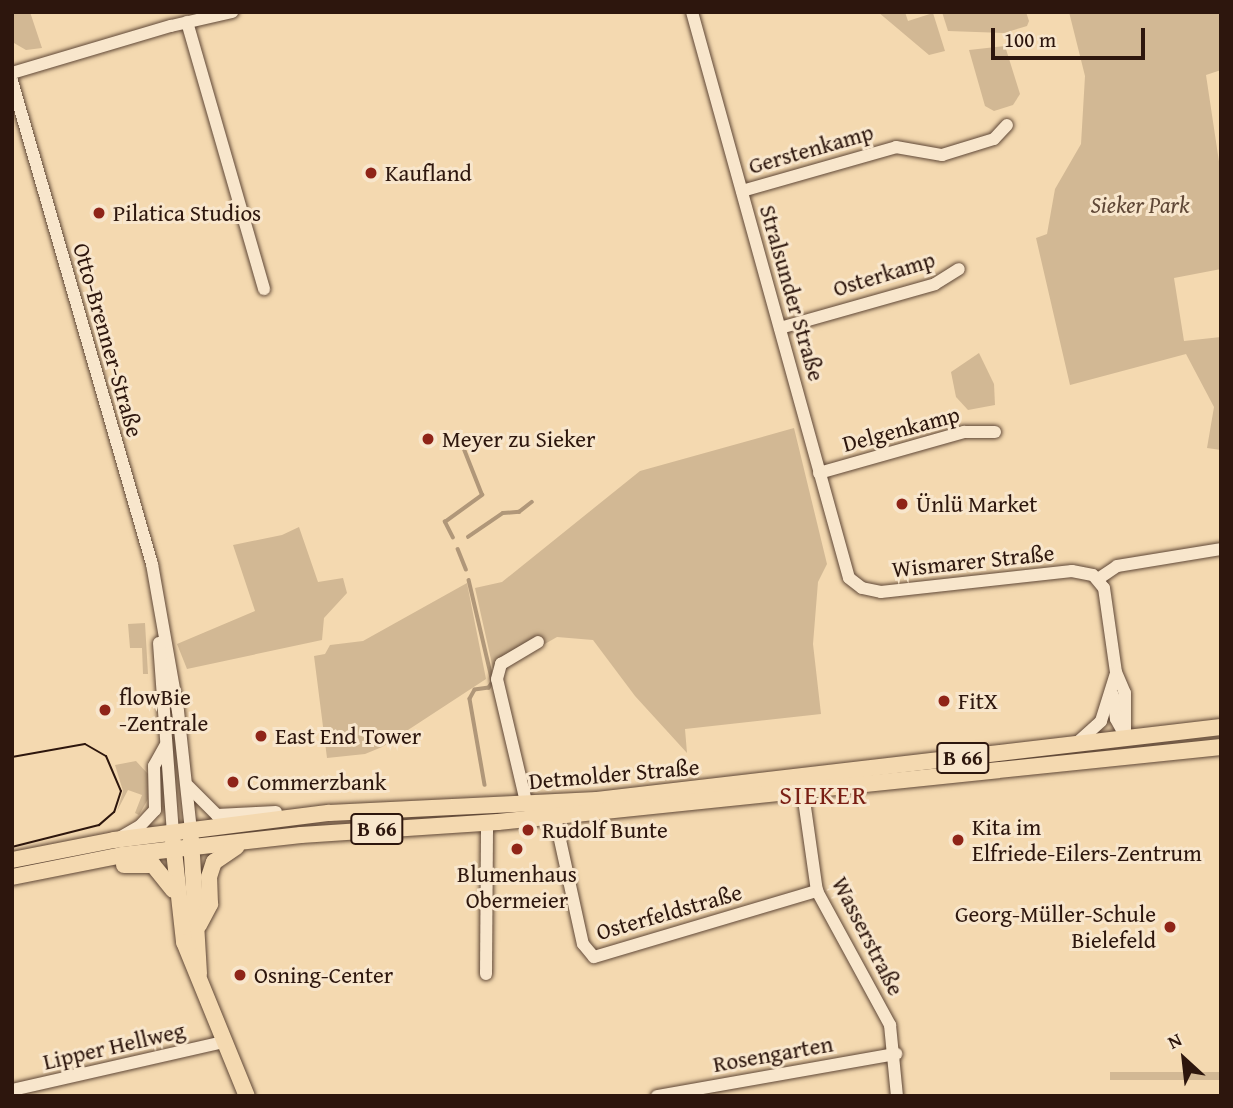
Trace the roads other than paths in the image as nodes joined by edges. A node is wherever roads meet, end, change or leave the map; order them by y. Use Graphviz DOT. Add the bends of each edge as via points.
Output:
graph roads {
  1 [pos="232,12"];
  2 [pos="692,12"];
  3 [pos="187,22"];
  4 [pos="12,74"];
  5 [pos="12,81"];
  6 [pos="1007,125"];
  7 [pos="742,191"];
  8 [pos="959,269"];
  9 [pos="264,289"];
  10 [pos="780,328"];
  11 [pos="995,432"];
  12 [pos="819,473"];
  13 [pos="1221,549"];
  14 [pos="1098,579"];
  15 [pos="853,583"];
  16 [pos="159,611"];
  17 [pos="538,642"];
  18 [pos="1116,672"];
  19 [pos="1113,695"];
  20 [pos="1221,727"];
  21 [pos="1125,735"];
  22 [pos="1078,742"];
  23 [pos="165,746"];
  24 [pos="1221,747"];
  25 [pos="1127,759"];
  26 [pos="186,783"];
  27 [pos="803,793"];
  28 [pos="527,806"];
  29 [pos="329,813"];
  30 [pos="555,817"];
  31 [pos="487,823"];
  32 [pos="191,830"];
  33 [pos="173,832"];
  34 [pos="114,840"];
  35 [pos="255,840"];
  36 [pos="190,848"];
  37 [pos="173,850"];
  38 [pos="12,860"];
  39 [pos="36,872"];
  40 [pos="12,877"];
  41 [pos="817,891"];
  42 [pos="177,897"];
  43 [pos="199,925"];
  44 [pos="485,974"];
  45 [pos="199,978"];
  46 [pos="224,1042"];
  47 [pos="896,1054"];
  48 [pos="12,1090"];
  49 [pos="247,1096"];
  50 [pos="657,1096"];
  51 [pos="897,1096"];
  1 -- 3 [label="street"];
  2 -- 7 [label="street, Stralsunder Straße"];
  3 -- 4 [label="street"];
  3 -- 9 [label="street"];
  5 -- 16 [label="street, Otto-Brenner-Straße" via="148,549"];
  6 -- 7 [label="street, Gerstenkamp" via="994,139 942,155 895,147"];
  7 -- 10 [label="street, Stralsunder Straße"];
  8 -- 10 [label="street, Osterkamp" via="935,284"];
  10 -- 12 [label="street, Stralsunder Straße"];
  11 -- 12 [label="street, Delgenkamp" via="964,432"];
  12 -- 15 [label="street, Stralsunder Straße"];
  13 -- 14 [label="street" via="1116,566"];
  14 -- 15 [label="street, Wismarer Straße" via="1072,571 881,592"];
  14 -- 18 [label="street" via="1106,595"];
  16 -- 23 [label="street, Otto-Brenner-Straße"];
  16 -- 26 [label="street, Otto-Brenner-Straße"];
  17 -- 28 [label="street" via="501,664 497,679"];
  18 -- 19 [label="street"];
  18 -- 21 [label="street" via="1125,693"];
  19 -- 21 [label="street" via="1116,719"];
  19 -- 22 [label="street" via="1097,726"];
  20 -- 21 [label="main road, Detmolder Straße / B 66"];
  21 -- 22 [label="main road, Detmolder Straße / B 66"];
  21 -- 25 [label="main road"];
  22 -- 28 [label="main road, Detmolder Straße / B 66" via="801,779"];
  23 -- 33 [label="street, Otto-Brenner-Straße"];
  23 -- 34 [label="street, B 66" via="154,766 155,810 140,827"];
  24 -- 25 [label="main road, Detmolder Straße / B 66"];
  25 -- 27 [label="main road, Detmolder Straße / B 66"];
  26 -- 29 [label="street" via="216,815 300,810"];
  26 -- 32 [label="street, Otto-Brenner-Straße"];
  27 -- 30 [label="main road, Detmolder Straße / B 66"];
  27 -- 41 [label="street, Wasserstraße"];
  28 -- 29 [label="main road, Detmolder Straße / B 66"];
  29 -- 32 [label="main road, Detmolder Straße / B 66"];
  30 -- 31 [label="main road, Detmolder Straße / B 66"];
  30 -- 41 [label="street, Osterfeldstraße" via="583,944 594,957"];
  31 -- 35 [label="main road, Detmolder Straße / B 66"];
  31 -- 44 [label="street"];
  32 -- 33 [label="main road, Detmolder Straße / B 66"];
  32 -- 36 [label="main road"];
  33 -- 34 [label="main road, Detmolder Straße / B 66"];
  33 -- 37 [label="main road"];
  34 -- 38 [label="main road, Detmolder Straße / B 66"];
  35 -- 36 [label="main road, Detmolder Straße / B 66"];
  35 -- 43 [label="main road" via="231,848 214,862 209,877 210,904"];
  36 -- 37 [label="main road, Detmolder Straße / B 66"];
  36 -- 43 [label="main road"];
  37 -- 39 [label="main road, Detmolder Straße / B 66"];
  37 -- 42 [label="main road"];
  39 -- 40 [label="main road, Detmolder Straße / B 66"];
  39 -- 42 [label="main road" via="54,876 148,864 162,871"];
  41 -- 47 [label="street, Wasserstraße" via="890,1025"];
  42 -- 45 [label="main road" via="184,942"];
  43 -- 45 [label="main road"];
  45 -- 46 [label="main road"];
  46 -- 48 [label="street, Lipper Hellweg"];
  46 -- 49 [label="main road"];
  47 -- 50 [label="street, Rosengarten"];
  47 -- 51 [label="street, Wasserstraße"];
}
